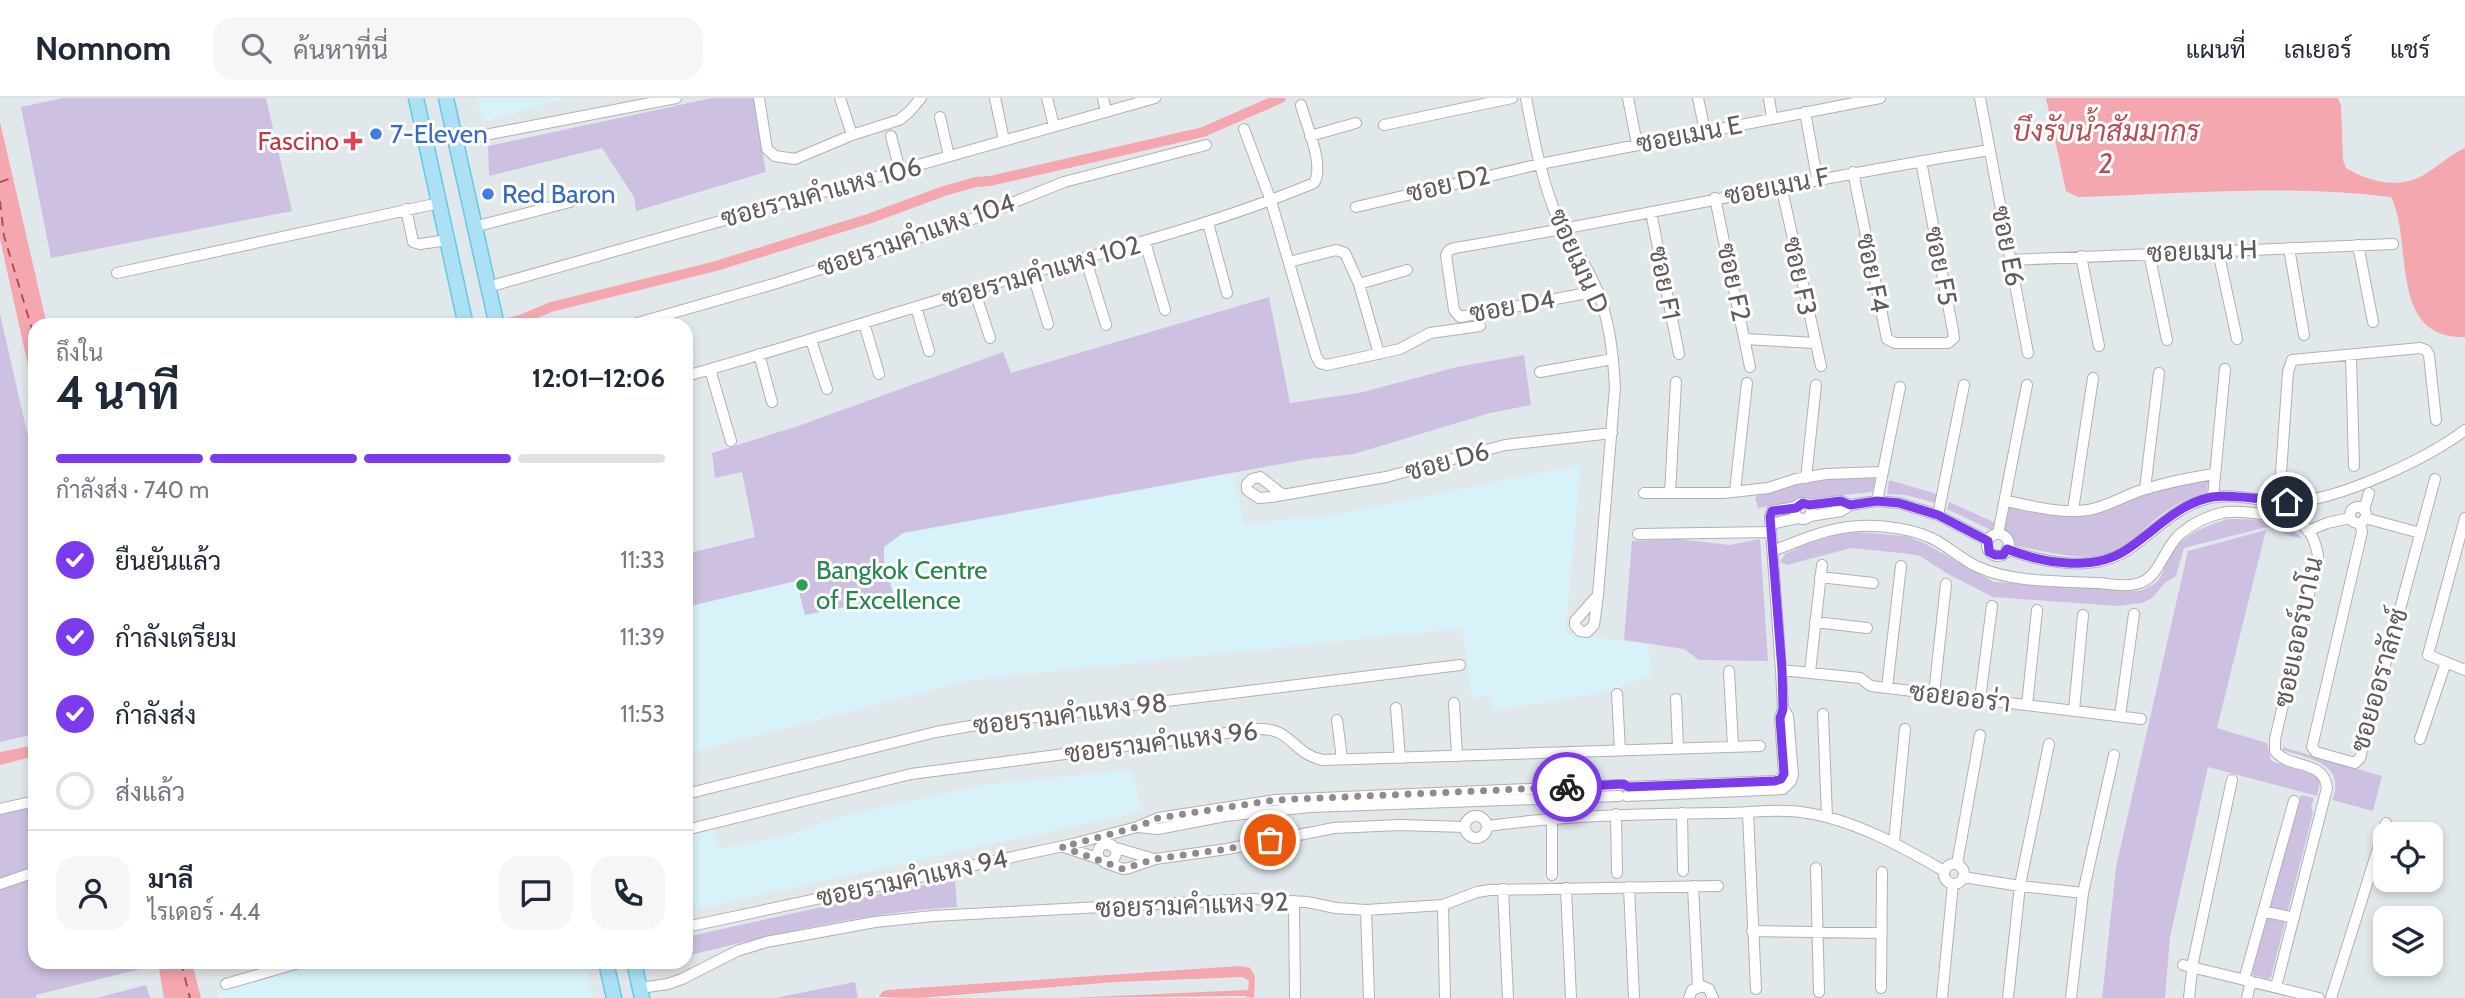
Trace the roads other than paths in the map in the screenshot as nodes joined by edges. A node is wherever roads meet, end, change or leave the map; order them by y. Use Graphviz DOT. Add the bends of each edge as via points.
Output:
graph roads {
  1 [pos="416,98"];
  2 [pos="446,98"];
  3 [pos="676,98"];
  4 [pos="759,98"];
  5 [pos="841,98"];
  6 [pos="995,98"];
  7 [pos="1047,98"];
  8 [pos="1103,98"];
  9 [pos="1155,98"];
  10 [pos="1512,98"];
  11 [pos="1526,98"];
  12 [pos="1628,98"];
  13 [pos="1698,98"];
  14 [pos="1769,98"];
  15 [pos="1880,98"];
  16 [pos="1980,98"];
  17 [pos="919,99"];
  18 [pos="1840,102"];
  19 [pos="1301,105"];
  20 [pos="1106,112"];
  21 [pos="1805,112"];
  22 [pos="940,117"];
  23 [pos="1772,118"];
  24 [pos="1356,123"];
  25 [pos="1384,125"];
  26 [pos="1054,126"];
  27 [pos="1244,129"];
  28 [pos="1705,131"];
  29 [pos="852,135"];
  30 [pos="891,136"];
  31 [pos="1310,136"];
  32 [pos="1004,140"];
  33 [pos="456,143"];
  34 [pos="1637,144"];
  35 [pos="1206,145"];
  36 [pos="1990,150"];
  37 [pos="949,156"];
  38 [pos="1921,161"];
  39 [pos="1540,164"];
  40 [pos="900,171"];
  41 [pos="1853,172"];
  42 [pos="1817,178"];
  43 [pos="1781,186"];
  44 [pos="1715,198"];
  45 [pos="1271,201"];
  46 [pos="569,202"];
  47 [pos="439,203"];
  48 [pos="1356,207"];
  49 [pos="406,209"];
  50 [pos="1651,212"];
  51 [pos="1208,223"];
  52 [pos="474,227"];
  53 [pos="1565,229"];
  54 [pos="447,240"];
  55 [pos="1146,242"];
  56 [pos="2393,244"];
  57 [pos="2358,245"];
  58 [pos="2289,248"];
  59 [pos="2218,251"];
  60 [pos="2149,253"];
  61 [pos="2081,256"];
  62 [pos="1085,257"];
  63 [pos="2011,260"];
  64 [pos="1289,262"];
  65 [pos="1407,270"];
  66 [pos="1032,272"];
  67 [pos="117,273"];
  68 [pos="1359,284"];
  69 [pos="1450,286"];
  70 [pos="488,287"];
  71 [pos="974,289"];
  72 [pos="1598,291"];
  73 [pos="1227,292"];
  74 [pos="916,307"];
  75 [pos="1165,310"];
  76 [pos="464,318"];
  77 [pos="495,318"];
  78 [pos="655,318"];
  79 [pos="2373,322"];
  80 [pos="864,323"];
  81 [pos="1048,324"];
  82 [pos="1106,325"];
  83 [pos="1480,326"];
  84 [pos="2304,335"];
  85 [pos="990,338"];
  86 [pos="1746,338"];
  87 [pos="811,340"];
  88 [pos="2167,340"];
  89 [pos="2237,340"];
  90 [pos="1814,343"];
  91 [pos="1921,343"];
  92 [pos="2099,346"];
  93 [pos="929,351"];
  94 [pos="2028,352"];
  95 [pos="759,354"];
  96 [pos="1379,354"];
  97 [pos="1679,354"];
  98 [pos="2351,355"];
  99 [pos="1613,359"];
  100 [pos="1821,366"];
  101 [pos="1750,367"];
  102 [pos="710,369"];
  103 [pos="2225,369"];
  104 [pos="1540,372"];
  105 [pos="879,373"];
  106 [pos="2158,373"];
  107 [pos="693,374"];
  108 [pos="2093,379"];
  109 [pos="1676,382"];
  110 [pos="1747,383"];
  111 [pos="1816,385"];
  112 [pos="1964,385"];
  113 [pos="2028,385"];
  114 [pos="1899,387"];
  115 [pos="827,388"];
  116 [pos="772,402"];
  117 [pos="2436,420"];
  118 [pos="2465,430"];
  119 [pos="1612,433"];
  120 [pos="731,441"];
  121 [pos="2354,466"];
  122 [pos="1881,472"];
  123 [pos="2214,474"];
  124 [pos="1806,478"];
  125 [pos="2435,480"];
  126 [pos="2145,489"];
  127 [pos="1735,491"];
  128 [pos="1644,493"];
  129 [pos="1670,493"];
  130 [pos="2369,493"];
  131 [pos="1283,495"];
  132 [pos="2213,497"];
  133 [pos="1877,501"];
  134 [pos="2006,501"];
  135 [pos="2279,502"];
  136 [pos="1809,510"];
  137 [pos="2073,510"];
  138 [pos="1797,513"];
  139 [pos="1938,515"];
  140 [pos="2363,517"];
  141 [pos="2465,518"];
  142 [pos="1771,528"];
  143 [pos="2308,531"];
  144 [pos="2420,533"];
  145 [pos="1638,534"];
  146 [pos="1998,534"];
  147 [pos="1988,541"];
  148 [pos="2007,549"];
  149 [pos="1773,551"];
  150 [pos="1822,565"];
  151 [pos="1901,566"];
  152 [pos="1820,577"];
  153 [pos="1873,583"];
  154 [pos="1946,584"];
  155 [pos="1598,595"];
  156 [pos="1992,606"];
  157 [pos="2037,610"];
  158 [pos="2134,614"];
  159 [pos="2083,615"];
  160 [pos="1815,622"];
  161 [pos="1867,628"];
  162 [pos="2446,662"];
  163 [pos="1460,665"];
  164 [pos="1782,670"];
  165 [pos="2465,670"];
  166 [pos="1729,671"];
  167 [pos="1810,672"];
  168 [pos="1886,688"];
  169 [pos="1617,694"];
  170 [pos="1934,694"];
  171 [pos="1676,699"];
  172 [pos="1980,699"];
  173 [pos="1454,703"];
  174 [pos="2027,705"];
  175 [pos="1396,708"];
  176 [pos="2074,710"];
  177 [pos="1823,715"];
  178 [pos="2120,716"];
  179 [pos="2141,719"];
  180 [pos="1338,720"];
  181 [pos="1905,729"];
  182 [pos="1980,735"];
  183 [pos="2420,739"];
  184 [pos="2049,744"];
  185 [pos="1733,746"];
  186 [pos="1760,746"];
  187 [pos="1678,748"];
  188 [pos="1620,750"];
  189 [pos="2114,755"];
  190 [pos="1457,756"];
  191 [pos="1400,758"];
  192 [pos="1342,760"];
  193 [pos="2232,779"];
  194 [pos="693,792"];
  195 [pos="2294,801"];
  196 [pos="28,803"];
  197 [pos="0,809"];
  198 [pos="1682,813"];
  199 [pos="1748,813"];
  200 [pos="1616,814"];
  201 [pos="1552,817"];
  202 [pos="1827,817"];
  203 [pos="1488,826"];
  204 [pos="1465,827"];
  205 [pos="693,828"];
  206 [pos="1894,842"];
  207 [pos="1080,843"];
  208 [pos="1108,846"];
  209 [pos="1062,847"];
  210 [pos="1155,859"];
  211 [pos="1102,860"];
  212 [pos="1957,864"];
  213 [pos="2373,864"];
  214 [pos="1816,868"];
  215 [pos="1683,871"];
  216 [pos="1944,871"];
  217 [pos="1882,872"];
  218 [pos="1617,873"];
  219 [pos="28,874"];
  220 [pos="1552,875"];
  221 [pos="1963,877"];
  222 [pos="0,884"];
  223 [pos="1953,884"];
  224 [pos="1693,886"];
  225 [pos="1718,886"];
  226 [pos="2020,886"];
  227 [pos="1629,887"];
  228 [pos="1566,888"];
  229 [pos="1503,889"];
  230 [pos="2083,893"];
  231 [pos="1294,901"];
  232 [pos="1443,905"];
  233 [pos="1366,910"];
  234 [pos="2263,911"];
  235 [pos="2294,919"];
  236 [pos="693,926"];
  237 [pos="1752,931"];
  238 [pos="1818,932"];
  239 [pos="1882,933"];
  240 [pos="2187,966"];
  241 [pos="278,969"];
  242 [pos="608,969"];
  243 [pos="636,969"];
  244 [pos="2248,981"];
  245 [pos="226,984"];
  246 [pos="1698,986"];
  247 [pos="1881,988"];
  248 [pos="2276,988"];
  249 [pos="1756,989"];
  250 [pos="1819,992"];
  251 [pos="641,993"];
  252 [pos="2301,996"];
  253 [pos="614,998"];
  254 [pos="1295,998"];
  255 [pos="1369,998"];
  256 [pos="1445,998"];
  257 [pos="1508,998"];
  258 [pos="1571,998"];
  259 [pos="1634,998"];
  260 [pos="1689,998"];
  261 [pos="1713,998"];
  262 [pos="1942,998"];
  263 [pos="2008,998"];
  264 [pos="2071,998"];
  265 [pos="2189,998"];
  266 [pos="2247,998"];
  267 [pos="2319,998"];
  268 [pos="2331,998"];
  1 -- 47 [label="main road"];
  2 -- 33 [label="main road"];
  3 -- 33 [label="street"];
  4 -- 29 [label="street" via="767,149 775,156 795,159"];
  5 -- 29 [label="street"];
  6 -- 32 [label="street"];
  7 -- 26 [label="street"];
  8 -- 20 [label="street"];
  9 -- 20 [label="street, ซอยรามคําแหง 106"];
  10 -- 25 [label="street"];
  11 -- 39 [label="street, ซอยเมน D"];
  12 -- 34 [label="street"];
  13 -- 28 [label="street"];
  14 -- 23 [label="street"];
  15 -- 18 [label="street, ซอยเมน E"];
  16 -- 36 [label="street, ซอย E6"];
  17 -- 29 [label="street" via="899,120"];
  18 -- 21 [label="street, ซอยเมน E"];
  19 -- 31 [label="street, ซอยรามคําแหง 102"];
  20 -- 26 [label="street, ซอยรามคําแหง 106"];
  21 -- 23 [label="street, ซอยเมน E"];
  21 -- 42 [label="street"];
  22 -- 37 [label="street"];
  23 -- 28 [label="street, ซอยเมน E"];
  24 -- 31 [label="street"];
  26 -- 32 [label="street, ซอยรามคําแหง 106"];
  27 -- 45 [label="street"];
  28 -- 34 [label="street, ซอยเมน E"];
  30 -- 40 [label="street"];
  31 -- 45 [label="street, ซอยรามคําแหง 102" via="1318,177 1314,183"];
  32 -- 37 [label="street, ซอยรามคําแหง 106"];
  33 -- 52 [label="main road"];
  34 -- 39 [label="street, ซอยเมน E"];
  35 -- 78 [label="street, ซอยรามคําแหง 104" via="1071,180 955,226"];
  36 -- 38 [label="street, ซอยเมน F"];
  36 -- 63 [label="street, ซอย E6"];
  37 -- 40 [label="street, ซอยรามคําแหง 106"];
  38 -- 41 [label="street, ซอยเมน F"];
  38 -- 91 [label="street, ซอย F5" via="1954,338 1948,343"];
  39 -- 48 [label="street, ซอย D2"];
  39 -- 53 [label="street, ซอยเมน D"];
  40 -- 70 [label="street, ซอยรามคําแหง 106"];
  41 -- 42 [label="street, ซอยเมน F"];
  41 -- 91 [label="street, ซอย F4" via="1884,333 1895,343"];
  42 -- 43 [label="street, ซอยเมน F"];
  43 -- 44 [label="street, ซอยเมน F"];
  43 -- 90 [label="street, ซอย F3"];
  44 -- 50 [label="street, ซอยเมน F"];
  44 -- 86 [label="street, ซอย F2"];
  45 -- 51 [label="street, ซอยรามคําแหง 102"];
  45 -- 64 [label="street"];
  46 -- 52 [label="street"];
  47 -- 49 [label="street"];
  47 -- 54 [label="main road"];
  49 -- 54 [label="street" via="413,242"];
  49 -- 67 [label="street"];
  50 -- 53 [label="street, ซอยเมน F"];
  50 -- 97 [label="street, ซอย F1"];
  51 -- 55 [label="street, ซอยรามคําแหง 102"];
  51 -- 73 [label="street"];
  52 -- 70 [label="main road"];
  53 -- 69 [label="street, ซอยเมน F" via="1449,250 1445,261"];
  53 -- 72 [label="street, ซอยเมน D"];
  54 -- 76 [label="main road"];
  55 -- 62 [label="street, ซอยรามคําแหง 102"];
  55 -- 75 [label="street"];
  56 -- 57 [label="street, ซอยเมน H"];
  57 -- 58 [label="street, ซอยเมน H"];
  57 -- 79 [label="street"];
  58 -- 59 [label="street, ซอยเมน H"];
  58 -- 84 [label="street"];
  59 -- 60 [label="street, ซอยเมน H"];
  59 -- 89 [label="street"];
  60 -- 61 [label="street, ซอยเมน H"];
  60 -- 88 [label="street"];
  61 -- 63 [label="street, ซอยเมน H"];
  61 -- 92 [label="street"];
  62 -- 66 [label="street, ซอยรามคําแหง 102"];
  62 -- 82 [label="street"];
  63 -- 94 [label="street, ซอย E6"];
  64 -- 68 [label="street" via="1342,250"];
  64 -- 96 [label="street" via="1320,363"];
  65 -- 68 [label="street"];
  66 -- 71 [label="street, ซอยรามคําแหง 102"];
  66 -- 81 [label="street"];
  68 -- 96 [label="street"];
  69 -- 72 [label="street, ซอย D4" via="1454,310 1461,317"];
  70 -- 77 [label="main road"];
  71 -- 74 [label="street, ซอยรามคําแหง 102"];
  71 -- 85 [label="street"];
  72 -- 99 [label="street, ซอยเมน D"];
  74 -- 80 [label="street, ซอยรามคําแหง 102"];
  74 -- 93 [label="street"];
  80 -- 87 [label="street, ซอยรามคําแหง 102"];
  80 -- 105 [label="street"];
  83 -- 96 [label="street" via="1430,333"];
  86 -- 90 [label="street"];
  86 -- 101 [label="street, ซอย F2"];
  87 -- 95 [label="street, ซอยรามคําแหง 102"];
  87 -- 115 [label="street"];
  90 -- 100 [label="street, ซอย F3"];
  95 -- 102 [label="street, ซอยรามคําแหง 102"];
  95 -- 116 [label="street"];
  98 -- 117 [label="street" via="2426,350"];
  98 -- 121 [label="street"];
  98 -- 135 [label="street" via="2297,359 2289,365"];
  99 -- 104 [label="street"];
  99 -- 119 [label="street, ซอยเมน D"];
  102 -- 107 [label="street, ซอยรามคําแหง 102"];
  102 -- 120 [label="street"];
  103 -- 123 [label="street"];
  106 -- 126 [label="street"];
  108 -- 137 [label="street"];
  109 -- 129 [label="street"];
  110 -- 127 [label="street"];
  111 -- 124 [label="street"];
  112 -- 139 [label="street"];
  113 -- 134 [label="street"];
  114 -- 122 [label="street"];
  118 -- 135 [label="street" via="2410,462 2350,488"];
  119 -- 131 [label="street, ซอย D6" via="1505,445 1386,477"];
  119 -- 155 [label="street, ซอยเมน D"];
  122 -- 124 [label="street"];
  122 -- 133 [label="street"];
  123 -- 126 [label="street"];
  123 -- 132 [label="street"];
  124 -- 127 [label="street"];
  125 -- 144 [label="street, ซอยออราลักซ์"];
  126 -- 137 [label="street" via="2106,506"];
  127 -- 129 [label="street"];
  128 -- 129 [label="street"];
  130 -- 140 [label="street, ซอยออราลักซ์"];
  132 -- 135 [label="street"];
  132 -- 148 [label="street" via="2164,519 2107,559 2054,561"];
  133 -- 136 [label="street" via="1840,511"];
  133 -- 139 [label="street"];
  134 -- 137 [label="street"];
  134 -- 146 [label="street"];
  136 -- 138 [label="street" via="1804,519"];
  136 -- 138 [label="street" via="1801,503"];
  138 -- 142 [label="street"];
  139 -- 147 [label="street"];
  140 -- 143 [label="street" via="2356,523 2350,518"];
  140 -- 144 [label="street"];
  140 -- 144 [label="street, ซอยออราลักซ์" via="2312,747 2355,763"];
  141 -- 162 [label="street" via="2428,655"];
  142 -- 145 [label="street"];
  142 -- 149 [label="street, ซอยรามคําแหง 94"];
  143 -- 149 [label="street, ซอยเออร์บาโน" via="2294,520 2224,512 2180,535 2151,577 2134,585 1992,573 1936,540 1892,528 1833,530"];
  143 -- 235 [label="street, ซอยเออร์บาโน" via="2318,555 2274,751 2320,770 2327,788"];
  146 -- 147 [label="street"];
  146 -- 148 [label="street" via="2006,539"];
  147 -- 148 [label="street" via="1992,554 2003,555"];
  149 -- 164 [label="street, ซอยรามคําแหง 94"];
  150 -- 152 [label="street"];
  151 -- 168 [label="street"];
  152 -- 153 [label="street"];
  152 -- 160 [label="street"];
  154 -- 170 [label="street"];
  156 -- 172 [label="street"];
  157 -- 174 [label="street"];
  158 -- 178 [label="street"];
  159 -- 176 [label="street"];
  160 -- 161 [label="street"];
  160 -- 167 [label="street"];
  162 -- 165 [label="street"];
  162 -- 183 [label="street"];
  163 -- 194 [label="street, ซอยรามคําแหง 98" via="962,728"];
  164 -- 167 [label="street, ซอยออร่า"];
  164 -- 207 [label="street, ซอยรามคําแหง 94" via="1793,775 1783,789 1275,800 1158,818"];
  166 -- 185 [label="street"];
  167 -- 168 [label="street, ซอยออร่า" via="1860,678 1871,686"];
  168 -- 170 [label="street, ซอยออร่า"];
  169 -- 188 [label="street"];
  170 -- 172 [label="street, ซอยออร่า"];
  171 -- 187 [label="street"];
  172 -- 174 [label="street, ซอยออร่า"];
  173 -- 190 [label="street"];
  174 -- 176 [label="street, ซอยออร่า"];
  175 -- 191 [label="street"];
  176 -- 178 [label="street, ซอยออร่า"];
  177 -- 202 [label="street"];
  178 -- 179 [label="street, ซอยออร่า"];
  180 -- 192 [label="street"];
  181 -- 206 [label="street"];
  182 -- 212 [label="street"];
  184 -- 226 [label="street"];
  185 -- 186 [label="street, ซอยรามคําแหง 96"];
  185 -- 187 [label="street, ซอยรามคําแหง 96"];
  187 -- 188 [label="street, ซอยรามคําแหง 96"];
  188 -- 190 [label="street, ซอยรามคําแหง 96"];
  189 -- 230 [label="street"];
  190 -- 191 [label="street, ซอยรามคําแหง 96"];
  191 -- 192 [label="street, ซอยรามคําแหง 96"];
  192 -- 205 [label="street, ซอยรามคําแหง 96" via="1315,758 1277,730 1257,729 911,774"];
  193 -- 240 [label="street"];
  195 -- 234 [label="street"];
  196 -- 197 [label="street"];
  198 -- 199 [label="street"];
  198 -- 200 [label="street"];
  198 -- 215 [label="street"];
  199 -- 202 [label="street" via="1777,810"];
  199 -- 237 [label="street"];
  200 -- 201 [label="street"];
  200 -- 218 [label="street"];
  201 -- 203 [label="street"];
  201 -- 220 [label="street"];
  202 -- 206 [label="street"];
  203 -- 204 [label="street" via="1475,815 1467,819"];
  203 -- 204 [label="street" via="1485,834 1476,838 1468,835"];
  204 -- 210 [label="street" via="1324,830"];
  206 -- 216 [label="street"];
  207 -- 208 [label="street"];
  207 -- 209 [label="street, ซอยรามคําแหง 94"];
  208 -- 210 [label="street"];
  208 -- 211 [label="street" via="1099,850"];
  208 -- 211 [label="street" via="1116,856 1111,862"];
  209 -- 211 [label="street"];
  209 -- 236 [label="street, ซอยรามคําแหง 94"];
  210 -- 211 [label="street" via="1123,869"];
  212 -- 216 [label="street"];
  212 -- 221 [label="street"];
  213 -- 268 [label="street"];
  214 -- 238 [label="street"];
  216 -- 223 [label="street" via="1945,880"];
  217 -- 239 [label="street"];
  219 -- 222 [label="street"];
  221 -- 223 [label="street"];
  221 -- 226 [label="street"];
  223 -- 262 [label="street"];
  224 -- 225 [label="street, ซอยรามคําแหง 92"];
  224 -- 227 [label="street, ซอยรามคําแหง 92"];
  224 -- 246 [label="street"];
  226 -- 230 [label="street"];
  226 -- 263 [label="street"];
  227 -- 228 [label="street, ซอยรามคําแหง 92"];
  227 -- 259 [label="street"];
  228 -- 229 [label="street, ซอยรามคําแหง 92"];
  228 -- 258 [label="street"];
  229 -- 232 [label="street, ซอยรามคําแหง 92" via="1477,892"];
  229 -- 257 [label="street"];
  230 -- 264 [label="street"];
  231 -- 233 [label="street, ซอยรามคําแหง 92"];
  231 -- 251 [label="street, ซอยรามคําแหง 92" via="1240,899 875,922 766,942"];
  231 -- 254 [label="street"];
  232 -- 233 [label="street, ซอยรามคําแหง 92"];
  232 -- 256 [label="street"];
  233 -- 255 [label="street"];
  234 -- 235 [label="street"];
  234 -- 244 [label="street"];
  235 -- 248 [label="street, ซอยเออร์บาโน"];
  237 -- 238 [label="street"];
  237 -- 249 [label="street"];
  238 -- 239 [label="street"];
  238 -- 250 [label="street"];
  239 -- 247 [label="street"];
  240 -- 244 [label="street"];
  240 -- 265 [label="street"];
  241 -- 245 [label="street"];
  242 -- 253 [label="main road"];
  243 -- 251 [label="main road"];
  244 -- 248 [label="street"];
  244 -- 266 [label="street"];
  246 -- 260 [label="street"];
  246 -- 261 [label="street" via="1709,989"];
  248 -- 252 [label="street"];
  252 -- 267 [label="street"];
}
